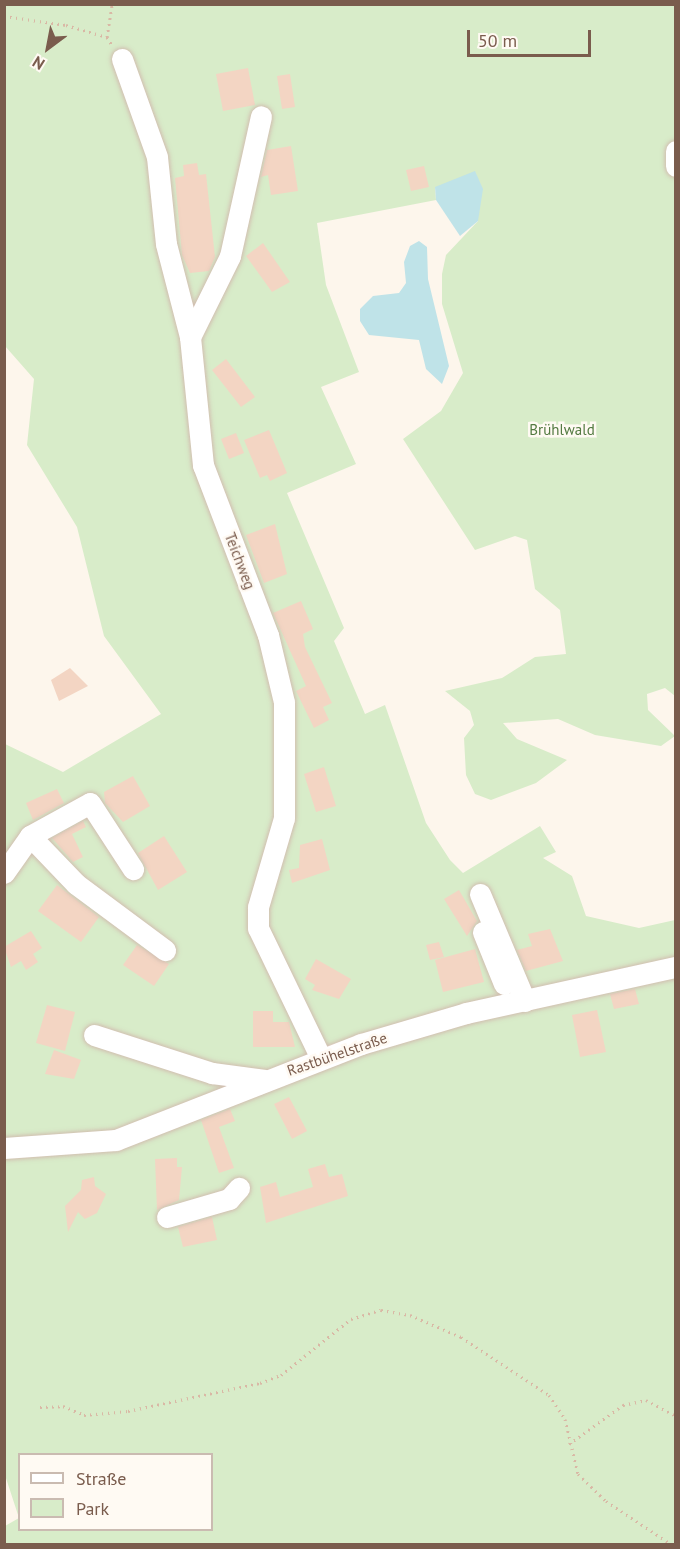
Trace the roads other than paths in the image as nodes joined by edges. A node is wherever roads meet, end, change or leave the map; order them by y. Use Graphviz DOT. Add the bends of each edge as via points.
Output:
graph roads {
  1 [pos="122,59"];
  2 [pos="261,116"];
  3 [pos="675,151"];
  4 [pos="675,166"];
  5 [pos="190,336"];
  6 [pos="30,836"];
  7 [pos="133,869"];
  8 [pos="4,873"];
  9 [pos="480,894"];
  10 [pos="483,932"];
  11 [pos="165,950"];
  12 [pos="675,967"];
  13 [pos="519,1002"];
  14 [pos="94,1035"];
  15 [pos="320,1056"];
  16 [pos="266,1080"];
  17 [pos="4,1148"];
  18 [pos="239,1188"];
  19 [pos="167,1216"];
  1 -- 5 [label="street, Teichweg" via="157,157 166,244"];
  2 -- 5 [label="street" via="230,256"];
  3 -- 4 [label="street"];
  5 -- 15 [label="street, Teichweg" via="202,465 268,634 284,702 284,818 258,906 258,928"];
  6 -- 7 [label="street" via="90,803"];
  6 -- 8 [label="street"];
  6 -- 11 [label="street" via="76,884"];
  9 -- 13 [label="street"];
  10 -- 13 [label="street"];
  12 -- 13 [label="street, Rastbühelstraße"];
  13 -- 15 [label="street, Rastbühelstraße"];
  14 -- 16 [label="street" via="212,1073"];
  15 -- 16 [label="street, Rastbühelstraße"];
  16 -- 17 [label="street, Rastbühelstraße" via="116,1140"];
  18 -- 19 [label="street" via="229,1199"];
}
